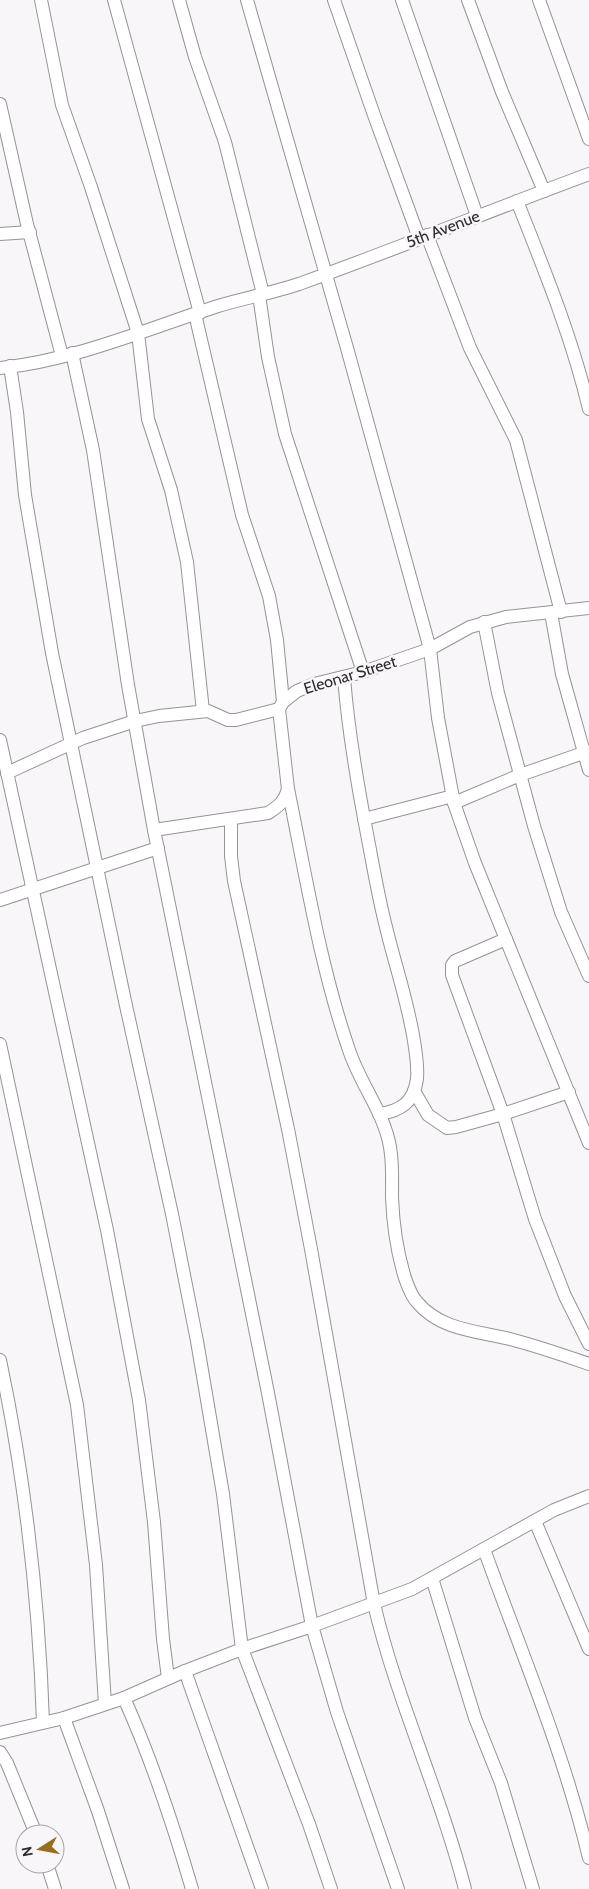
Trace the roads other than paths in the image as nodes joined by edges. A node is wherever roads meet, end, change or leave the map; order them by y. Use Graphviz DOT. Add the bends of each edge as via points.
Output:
graph roads {
  1 [pos="41,0"];
  2 [pos="114,0"];
  3 [pos="179,0"];
  4 [pos="247,0"];
  5 [pos="334,0"];
  6 [pos="402,0"];
  7 [pos="468,0"];
  8 [pos="539,0"];
  9 [pos="0,104"];
  10 [pos="589,138"];
  11 [pos="4,147"];
  12 [pos="589,174"];
  13 [pos="544,191"];
  14 [pos="517,201"];
  15 [pos="477,216"];
  16 [pos="30,232"];
  17 [pos="0,234"];
  18 [pos="423,237"];
  19 [pos="325,274"];
  20 [pos="261,294"];
  21 [pos="198,314"];
  22 [pos="138,333"];
  23 [pos="67,354"];
  24 [pos="5,367"];
  25 [pos="589,409"];
  26 [pos="589,608"];
  27 [pos="556,612"];
  28 [pos="484,622"];
  29 [pos="430,649"];
  30 [pos="363,672"];
  31 [pos="344,677"];
  32 [pos="281,705"];
  33 [pos="204,711"];
  34 [pos="135,721"];
  35 [pos="0,740"];
  36 [pos="72,743"];
  37 [pos="586,751"];
  38 [pos="589,770"];
  39 [pos="7,773"];
  40 [pos="520,775"];
  41 [pos="288,789"];
  42 [pos="454,799"];
  43 [pos="364,819"];
  44 [pos="231,820"];
  45 [pos="154,830"];
  46 [pos="158,848"];
  47 [pos="98,867"];
  48 [pos="33,889"];
  49 [pos="0,900"];
  50 [pos="506,939"];
  51 [pos="589,976"];
  52 [pos="0,1044"];
  53 [pos="414,1091"];
  54 [pos="569,1092"];
  55 [pos="380,1114"];
  56 [pos="503,1114"];
  57 [pos="589,1143"];
  58 [pos="589,1344"];
  59 [pos="0,1360"];
  60 [pos="589,1364"];
  61 [pos="589,1496"];
  62 [pos="535,1520"];
  63 [pos="484,1549"];
  64 [pos="432,1578"];
  65 [pos="374,1604"];
  66 [pos="312,1626"];
  67 [pos="242,1649"];
  68 [pos="589,1649"];
  69 [pos="185,1670"];
  70 [pos="168,1678"];
  71 [pos="124,1698"];
  72 [pos="105,1704"];
  73 [pos="64,1718"];
  74 [pos="43,1722"];
  75 [pos="0,1733"];
  76 [pos="0,1752"];
  77 [pos="32,1824"];
  78 [pos="589,1858"];
  79 [pos="50,1874"];
  80 [pos="55,1889"];
  81 [pos="123,1889"];
  82 [pos="192,1889"];
  83 [pos="262,1889"];
  84 [pos="331,1889"];
  85 [pos="398,1889"];
  86 [pos="464,1889"];
  87 [pos="532,1889"];
  1 -- 22 [label="street" via="62,105"];
  2 -- 21 [label="street"];
  3 -- 20 [label="street" via="225,142"];
  4 -- 19 [label="street"];
  5 -- 18 [label="street" via="370,106"];
  6 -- 15 [label="street"];
  7 -- 13 [label="street" via="498,84"];
  8 -- 10 [label="street"];
  9 -- 11 [label="street"];
  11 -- 16 [label="street"];
  12 -- 13 [label="street, 5th Avenue"];
  13 -- 14 [label="street, 5th Avenue"];
  14 -- 15 [label="street, 5th Avenue"];
  14 -- 25 [label="street" via="562,317"];
  15 -- 18 [label="street, 5th Avenue"];
  16 -- 17 [label="street"];
  16 -- 23 [label="street"];
  18 -- 19 [label="street, 5th Avenue"];
  18 -- 27 [label="street" via="470,348 516,440"];
  19 -- 20 [label="street, 5th Avenue"];
  19 -- 29 [label="street"];
  20 -- 21 [label="street, 5th Avenue"];
  20 -- 30 [label="street" via="272,375 285,434"];
  21 -- 22 [label="street, 5th Avenue"];
  21 -- 32 [label="street" via="242,516 269,596 277,640"];
  22 -- 23 [label="street, 5th Avenue"];
  22 -- 33 [label="street" via="148,419 172,490 187,562"];
  23 -- 24 [label="street, 5th Avenue"];
  23 -- 34 [label="street" via="93,450"];
  24 -- 36 [label="street" via="17,412 25,495 52,653"];
  26 -- 27 [label="street, Eleonar Street"];
  27 -- 28 [label="street, Eleonar Street"];
  27 -- 37 [label="street" via="562,674"];
  28 -- 29 [label="street, Eleonar Street" via="470,626"];
  28 -- 40 [label="street" via="498,693"];
  29 -- 30 [label="street, Eleonar Street"];
  29 -- 42 [label="street" via="438,718"];
  30 -- 31 [label="street, Eleonar Street"];
  31 -- 32 [label="street, Eleonar Street" via="305,687 290,695"];
  31 -- 43 [label="street" via="350,740"];
  32 -- 33 [label="street" via="236,720"];
  32 -- 41 [label="street"];
  33 -- 34 [label="street"];
  34 -- 36 [label="street"];
  34 -- 45 [label="street"];
  35 -- 39 [label="street"];
  36 -- 39 [label="street"];
  36 -- 47 [label="street"];
  37 -- 38 [label="street"];
  37 -- 40 [label="street"];
  39 -- 48 [label="street"];
  40 -- 42 [label="street"];
  40 -- 51 [label="street" via="561,912"];
  41 -- 44 [label="street" via="280,806 268,813"];
  41 -- 55 [label="street" via="315,920 349,1052"];
  42 -- 43 [label="street"];
  42 -- 50 [label="street" via="475,863"];
  43 -- 53 [label="street" via="386,928 411,1025 417,1078"];
  44 -- 45 [label="street"];
  44 -- 65 [label="street" via="231,856 237,899 291,1148"];
  45 -- 46 [label="street"];
  46 -- 47 [label="street"];
  46 -- 66 [label="street"];
  47 -- 48 [label="street"];
  47 -- 67 [label="street" via="197,1341 223,1494"];
  48 -- 49 [label="street"];
  48 -- 70 [label="street" via="139,1400"];
  50 -- 54 [label="street"];
  50 -- 56 [label="street" via="455,961 452,970"];
  52 -- 72 [label="street" via="78,1405 96,1565"];
  53 -- 55 [label="street" via="401,1108"];
  53 -- 56 [label="street" via="428,1115 447,1128"];
  54 -- 56 [label="street"];
  54 -- 57 [label="street"];
  55 -- 60 [label="street" via="390,1146 397,1245 402,1268 416,1302 444,1323"];
  56 -- 58 [label="street" via="535,1219"];
  59 -- 74 [label="street" via="31,1542"];
  61 -- 62 [label="street"];
  62 -- 63 [label="street"];
  62 -- 68 [label="street"];
  63 -- 64 [label="street"];
  63 -- 78 [label="street" via="563,1762"];
  64 -- 65 [label="street"];
  64 -- 87 [label="street" via="475,1718 501,1783"];
  65 -- 66 [label="street"];
  65 -- 86 [label="street" via="383,1641 450,1836"];
  66 -- 67 [label="street"];
  66 -- 85 [label="street" via="337,1712"];
  67 -- 69 [label="street"];
  67 -- 84 [label="street"];
  69 -- 70 [label="street"];
  69 -- 83 [label="street"];
  70 -- 71 [label="street"];
  71 -- 72 [label="street"];
  71 -- 82 [label="street" via="169,1811"];
  72 -- 73 [label="street"];
  73 -- 74 [label="street"];
  73 -- 81 [label="street"];
  74 -- 75 [label="street"];
  76 -- 77 [label="street"];
  79 -- 80 [label="street"];
}
